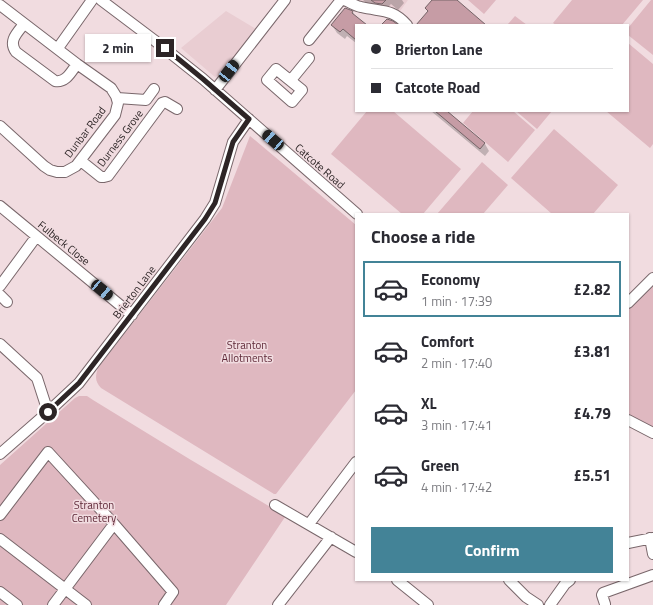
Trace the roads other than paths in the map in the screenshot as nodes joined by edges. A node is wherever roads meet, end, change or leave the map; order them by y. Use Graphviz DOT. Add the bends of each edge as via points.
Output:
graph roads {
  1 [pos="92,0"];
  2 [pos="101,0"];
  3 [pos="286,0"];
  4 [pos="342,0"];
  5 [pos="0,5"];
  6 [pos="24,24"];
  7 [pos="406,24"];
  8 [pos="309,40"];
  9 [pos="58,48"];
  10 [pos="309,58"];
  11 [pos="77,64"];
  12 [pos="291,80"];
  13 [pos="154,89"];
  14 [pos="214,90"];
  15 [pos="117,98"];
  16 [pos="177,109"];
  17 [pos="249,119"];
  18 [pos="0,126"];
  19 [pos="81,161"];
  20 [pos="0,206"];
  21 [pos="356,213"];
  22 [pos="36,237"];
  23 [pos="652,282"];
  24 [pos="0,286"];
  25 [pos="630,298"];
  26 [pos="132,315"];
  27 [pos="0,344"];
  28 [pos="48,412"];
  29 [pos="629,421"];
  30 [pos="653,434"];
  31 [pos="1,451"];
  32 [pos="355,463"];
  33 [pos="275,505"];
  34 [pos="0,515"];
  35 [pos="114,524"];
  36 [pos="309,524"];
  37 [pos="331,537"];
  38 [pos="651,538"];
  39 [pos="0,539"];
  40 [pos="629,543"];
  41 [pos="355,551"];
  42 [pos="653,554"];
  43 [pos="653,575"];
  44 [pos="398,581"];
  45 [pos="510,581"];
  46 [pos="569,581"];
  47 [pos="65,589"];
  48 [pos="0,592"];
  49 [pos="425,604"];
  50 [pos="605,604"];
  51 [pos="17,605"];
  52 [pos="53,605"];
  53 [pos="86,605"];
  54 [pos="164,605"];
  55 [pos="278,605"];
  56 [pos="538,605"];
  57 [pos="550,605"];
  1 -- 9 [label="street"];
  2 -- 14 [label="street, Catcote Road"];
  3 -- 14 [label="street"];
  4 -- 7 [label="street" via="360,7 390,12"];
  4 -- 8 [label="street"];
  5 -- 6 [label="street, Dunbar Road"];
  6 -- 9 [label="street, Dunbar Road"];
  6 -- 11 [label="street" via="12,41 16,52 59,82 67,78"];
  9 -- 11 [label="street, Dunbar Road"];
  10 -- 12 [label="street"];
  11 -- 15 [label="street, Dunbar Road" via="111,88"];
  13 -- 15 [label="street" via="146,100"];
  14 -- 17 [label="street, Catcote Road"];
  15 -- 19 [label="street, Dunbar Road" via="115,115"];
  16 -- 19 [label="street, Durness Grove" via="166,102 162,103 108,176 102,177"];
  17 -- 21 [label="street, Catcote Road"];
  17 -- 26 [label="street, Brierton Lane" via="233,142 210,213"];
  18 -- 19 [label="street, Dunbar Road" via="50,170 65,172"];
  20 -- 22 [label="street, Fulbeck Close"];
  22 -- 24 [label="street"];
  22 -- 26 [label="street, Fulbeck Close"];
  23 -- 25 [label="street"];
  26 -- 28 [label="street, Brierton Lane" via="79,383"];
  27 -- 28 [label="street" via="37,378"];
  28 -- 31 [label="street, Brierton Lane"];
  29 -- 30 [label="street"];
  32 -- 36 [label="street"];
  33 -- 36 [label="street" via="284,513"];
  34 -- 35 [label="street" via="48,452"];
  35 -- 47 [label="street"];
  35 -- 54 [label="street" via="173,592"];
  36 -- 37 [label="street"];
  37 -- 41 [label="street"];
  37 -- 55 [label="street"];
  38 -- 40 [label="street"];
  38 -- 42 [label="street"];
  39 -- 47 [label="street"];
  43 -- 50 [label="street" via="603,593"];
  44 -- 49 [label="street"];
  45 -- 56 [label="street"];
  46 -- 57 [label="street"];
  47 -- 52 [label="street"];
  47 -- 53 [label="street"];
  48 -- 51 [label="street"];
}
